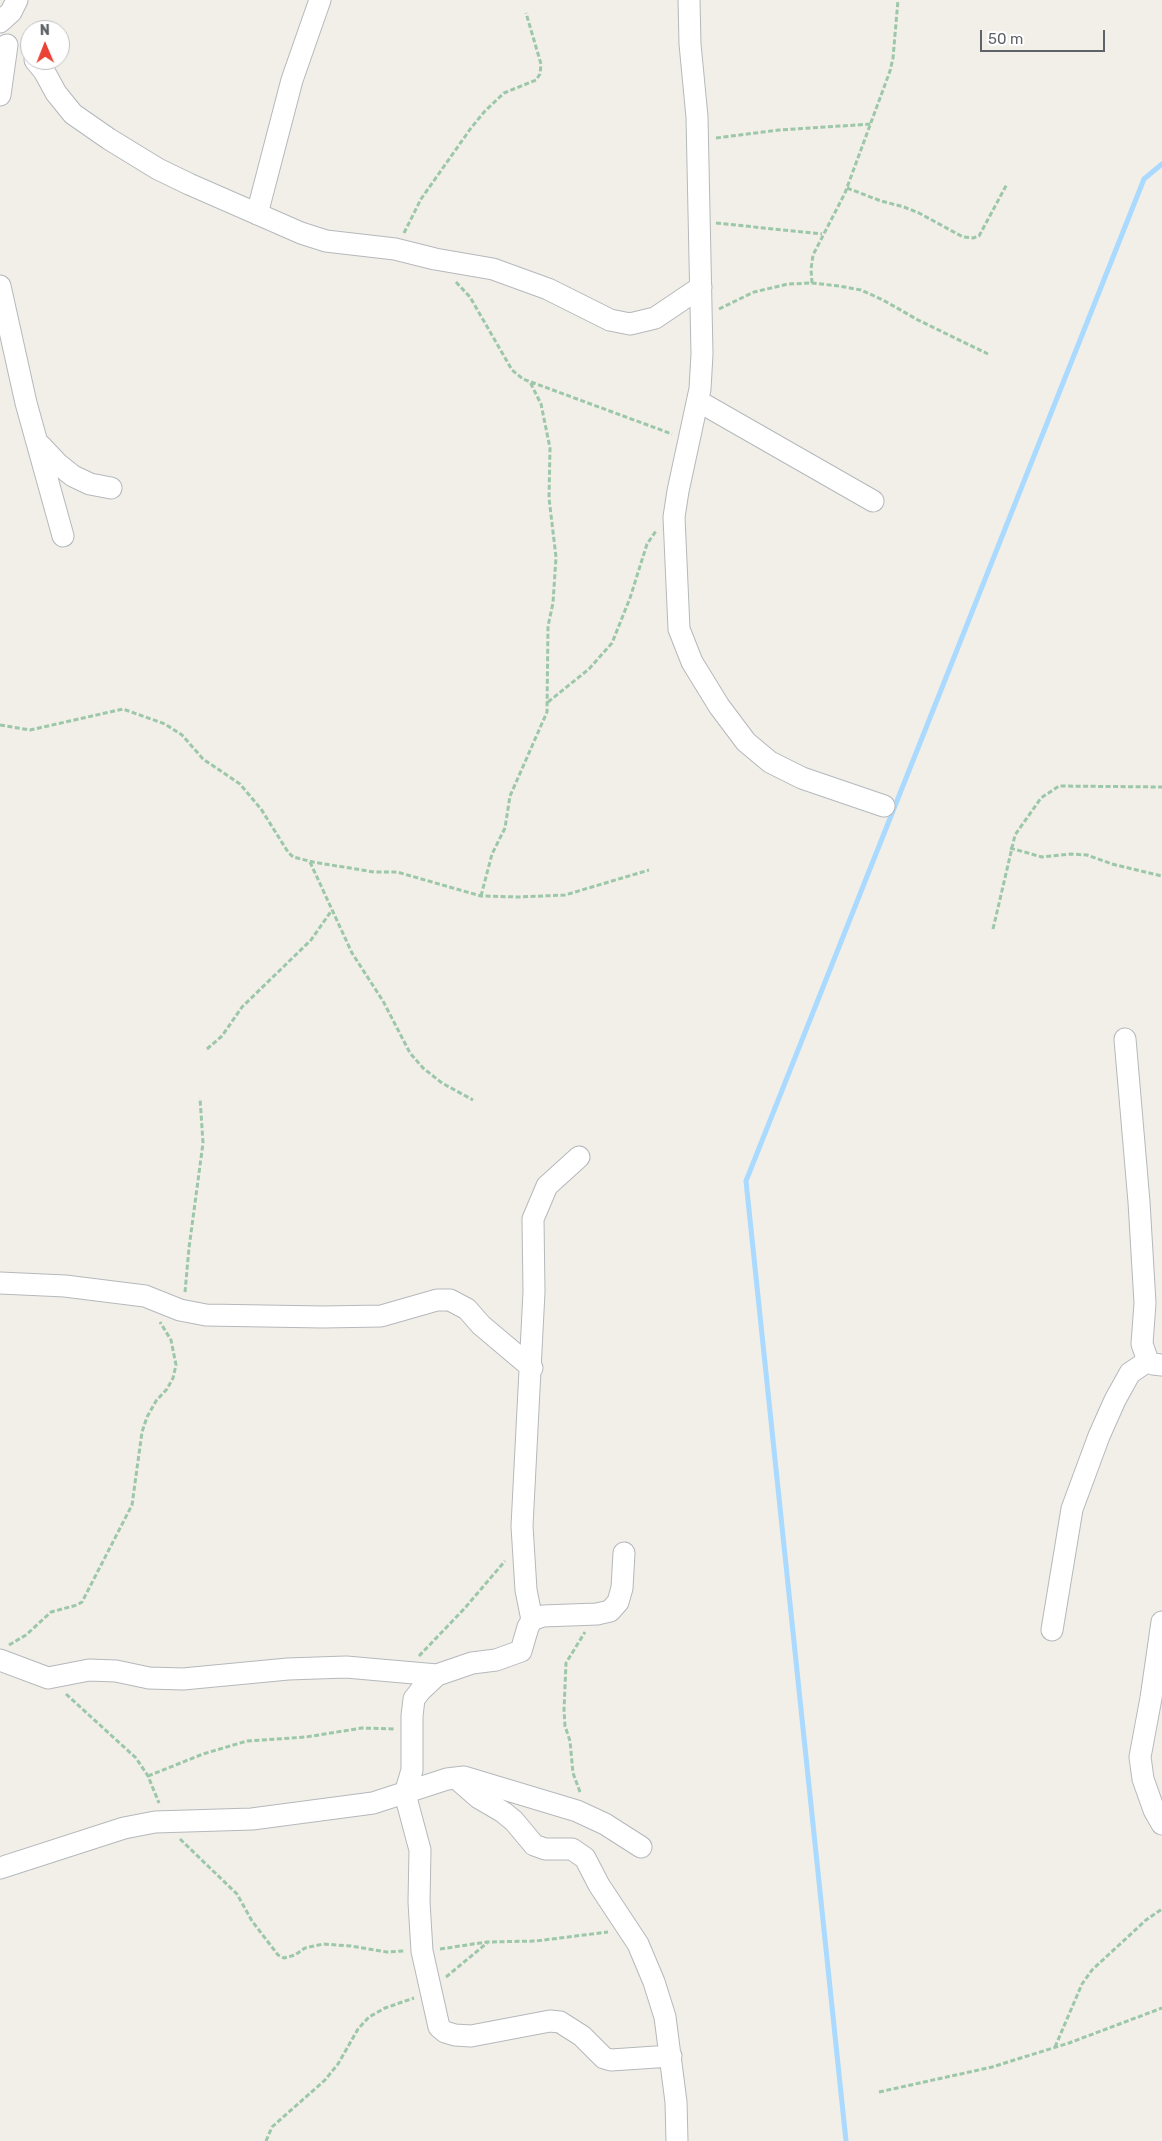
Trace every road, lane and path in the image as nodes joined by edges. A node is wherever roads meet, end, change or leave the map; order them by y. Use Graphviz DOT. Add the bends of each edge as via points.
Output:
graph roads {
  1 [pos="17,0"];
  2 [pos="320,0"];
  3 [pos="690,0"];
  4 [pos="898,0"];
  5 [pos="526,13"];
  6 [pos="0,22"];
  7 [pos="3,45"];
  8 [pos="20,48"];
  9 [pos="43,70"];
  10 [pos="0,95"];
  11 [pos="872,124"];
  12 [pos="697,140"];
  13 [pos="1008,184"];
  14 [pos="847,188"];
  15 [pos="257,214"];
  16 [pos="699,221"];
  17 [pos="822,234"];
  18 [pos="395,249"];
  19 [pos="435,259"];
  20 [pos="812,283"];
  21 [pos="0,286"];
  22 [pos="701,287"];
  23 [pos="702,317"];
  24 [pos="988,354"];
  25 [pos="530,382"];
  26 [pos="698,401"];
  27 [pos="689,440"];
  28 [pos="37,441"];
  29 [pos="111,488"];
  30 [pos="873,501"];
  31 [pos="659,526"];
  32 [pos="63,536"];
  33 [pos="547,703"];
  34 [pos="0,726"];
  35 [pos="1162,787"];
  36 [pos="884,806"];
  37 [pos="1010,848"];
  38 [pos="310,861"];
  39 [pos="649,870"];
  40 [pos="1162,876"];
  41 [pos="481,896"];
  42 [pos="332,910"];
  43 [pos="992,929"];
  44 [pos="1125,1039"];
  45 [pos="207,1049"];
  46 [pos="200,1098"];
  47 [pos="473,1100"];
  48 [pos="579,1157"];
  49 [pos="0,1283"];
  50 [pos="145,1296"];
  51 [pos="184,1310"];
  52 [pos="1155,1363"];
  53 [pos="532,1368"];
  54 [pos="522,1546"];
  55 [pos="624,1552"];
  56 [pos="597,1614"];
  57 [pos="532,1620"];
  58 [pos="1162,1622"];
  59 [pos="1052,1630"];
  60 [pos="3,1653"];
  61 [pos="405,1672"];
  62 [pos="437,1675"];
  63 [pos="48,1678"];
  64 [pos="412,1730"];
  65 [pos="148,1776"];
  66 [pos="456,1778"];
  67 [pos="405,1794"];
  68 [pos="591,1818"];
  69 [pos="167,1821"];
  70 [pos="1162,1824"];
  71 [pos="641,1847"];
  72 [pos="0,1868"];
  73 [pos="1162,1909"];
  74 [pos="629,1929"];
  75 [pos="488,1942"];
  76 [pos="422,1951"];
  77 [pos="430,1990"];
  78 [pos="1162,2008"];
  79 [pos="1054,2047"];
  80 [pos="671,2056"];
  81 [pos="879,2092"];
  82 [pos="266,2141"];
  83 [pos="677,2141"];
  1 -- 6 [label="street" via="11,12"];
  2 -- 15 [label="street" via="292,80"];
  3 -- 12 [label="street"];
  4 -- 11 [label="path" via="893,58"];
  5 -- 18 [label="path" via="541,64 540,74 536,80 504,94 476,122 421,200"];
  7 -- 8 [label="street"];
  7 -- 10 [label="street"];
  9 -- 15 [label="street" via="64,104 92,128 158,169"];
  11 -- 12 [label="path"];
  11 -- 14 [label="path"];
  12 -- 16 [label="street"];
  13 -- 14 [label="path" via="979,236 973,238 963,237 904,206"];
  14 -- 17 [label="path"];
  15 -- 18 [label="street" via="326,241"];
  16 -- 17 [label="path"];
  16 -- 22 [label="street"];
  17 -- 20 [label="path" via="813,255"];
  18 -- 19 [label="street"];
  19 -- 22 [label="street" via="493,269 523,279 610,320 630,324 655,318"];
  19 -- 25 [label="path" via="470,297 512,370"];
  20 -- 23 [label="path" via="788,284 754,292"];
  20 -- 24 [label="path" via="861,290"];
  21 -- 28 [label="street"];
  22 -- 23 [label="street"];
  23 -- 26 [label="street"];
  25 -- 27 [label="path"];
  25 -- 33 [label="path" via="541,404 549,440 549,498 556,557 548,626"];
  26 -- 27 [label="street"];
  26 -- 30 [label="street"];
  27 -- 36 [label="street" via="674,517 679,630 692,662 746,742 770,762 802,778"];
  28 -- 29 [label="street" via="72,476"];
  28 -- 32 [label="street"];
  31 -- 33 [label="path" via="647,544 612,643 589,669"];
  33 -- 41 [label="path" via="544,723 510,796 505,828 492,854"];
  34 -- 38 [label="path" via="30,730 123,709 165,724 182,735 203,759 240,784 261,809 292,857"];
  35 -- 37 [label="path" via="1059,786 1041,798 1015,835"];
  37 -- 40 [label="path" via="1042,857 1087,855"];
  37 -- 43 [label="path"];
  38 -- 41 [label="path" via="374,872 397,872"];
  38 -- 42 [label="path"];
  39 -- 41 [label="path" via="556,897"];
  42 -- 45 [label="path" via="310,940 242,1008 222,1036"];
  42 -- 47 [label="path" via="352,953 383,1001 410,1053 436,1078"];
  44 -- 52 [label="street" via="1145,1302 1142,1344"];
  46 -- 51 [label="path" via="203,1142 188,1248"];
  48 -- 53 [label="street" via="547,1186 533,1219"];
  49 -- 50 [label="street" via="65,1286"];
  50 -- 51 [label="street"];
  50 -- 60 [label="path" via="170,1340 176,1365 173,1378 156,1401 142,1432 132,1505 82,1602 52,1612"];
  51 -- 53 [label="street" via="241,1317 381,1316 437,1300 450,1300 467,1309"];
  52 -- 59 [label="street" via="1130,1373 1099,1436 1072,1509"];
  53 -- 54 [label="street"];
  54 -- 57 [label="street"];
  54 -- 61 [label="path"];
  55 -- 56 [label="street" via="618,1602 610,1611"];
  56 -- 57 [label="street" via="543,1616"];
  56 -- 68 [label="path" via="566,1663 564,1710 573,1773"];
  57 -- 62 [label="street" via="520,1651 515,1655 472,1663"];
  58 -- 70 [label="street" via="1140,1757 1143,1779"];
  60 -- 63 [label="street"];
  61 -- 62 [label="street"];
  61 -- 63 [label="street" via="288,1669 183,1680 89,1670"];
  62 -- 64 [label="street" via="414,1699"];
  63 -- 65 [label="path" via="136,1758"];
  64 -- 65 [label="path" via="362,1728 306,1737 247,1741"];
  64 -- 67 [label="street" via="412,1770"];
  65 -- 69 [label="path"];
  66 -- 67 [label="street"];
  66 -- 68 [label="street" via="501,1788"];
  66 -- 74 [label="street" via="479,1798 514,1820 534,1845 545,1849 572,1849 585,1858"];
  67 -- 69 [label="street" via="373,1803 252,1819"];
  67 -- 76 [label="street" via="420,1850 418,1902"];
  68 -- 71 [label="street"];
  69 -- 72 [label="street" via="124,1828"];
  69 -- 76 [label="path" via="185,1846 236,1894 278,1955 284,1958 322,1944 387,1952"];
  73 -- 79 [label="path" via="1092,1970 1082,1984"];
  74 -- 75 [label="path" via="536,1941"];
  74 -- 80 [label="street" via="654,1982 665,2017"];
  75 -- 76 [label="path"];
  75 -- 77 [label="path"];
  76 -- 77 [label="street"];
  77 -- 80 [label="street" via="439,2027 454,2035 471,2036 550,2021 570,2028 604,2058"];
  77 -- 82 [label="path" via="369,2017 325,2080 272,2127"];
  78 -- 79 [label="path"];
  79 -- 81 [label="path" via="992,2067"];
  80 -- 83 [label="street"];
}
